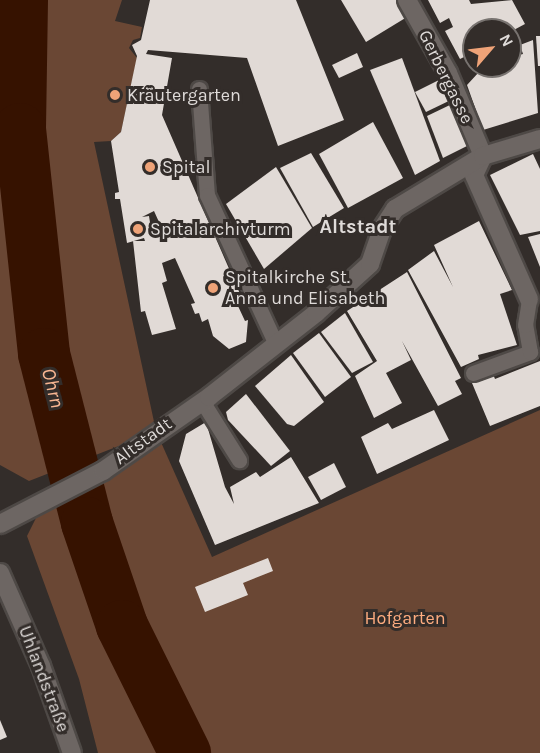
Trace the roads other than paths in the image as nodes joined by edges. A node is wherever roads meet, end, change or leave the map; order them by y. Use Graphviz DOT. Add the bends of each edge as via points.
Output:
graph roads {
  1 [pos="407,0"];
  2 [pos="199,89"];
  3 [pos="535,139"];
  4 [pos="483,156"];
  5 [pos="529,299"];
  6 [pos="276,344"];
  7 [pos="473,374"];
  8 [pos="202,401"];
  9 [pos="239,460"];
  10 [pos="0,524"];
  11 [pos="0,573"];
  12 [pos="72,753"];
  1 -- 4 [label="street, Gerbergasse" via="448,73"];
  2 -- 6 [label="lane" via="207,195"];
  3 -- 4 [label="street, Altstadt"];
  4 -- 5 [label="street" via="474,175"];
  4 -- 6 [label="street, Altstadt" via="395,209 360,277"];
  5 -- 7 [label="lane" via="525,325 530,352"];
  6 -- 8 [label="street, Altstadt"];
  8 -- 9 [label="lane"];
  8 -- 10 [label="street, Altstadt" via="103,471"];
  11 -- 12 [label="street, Uhlandstraße" via="41,666"];
}
